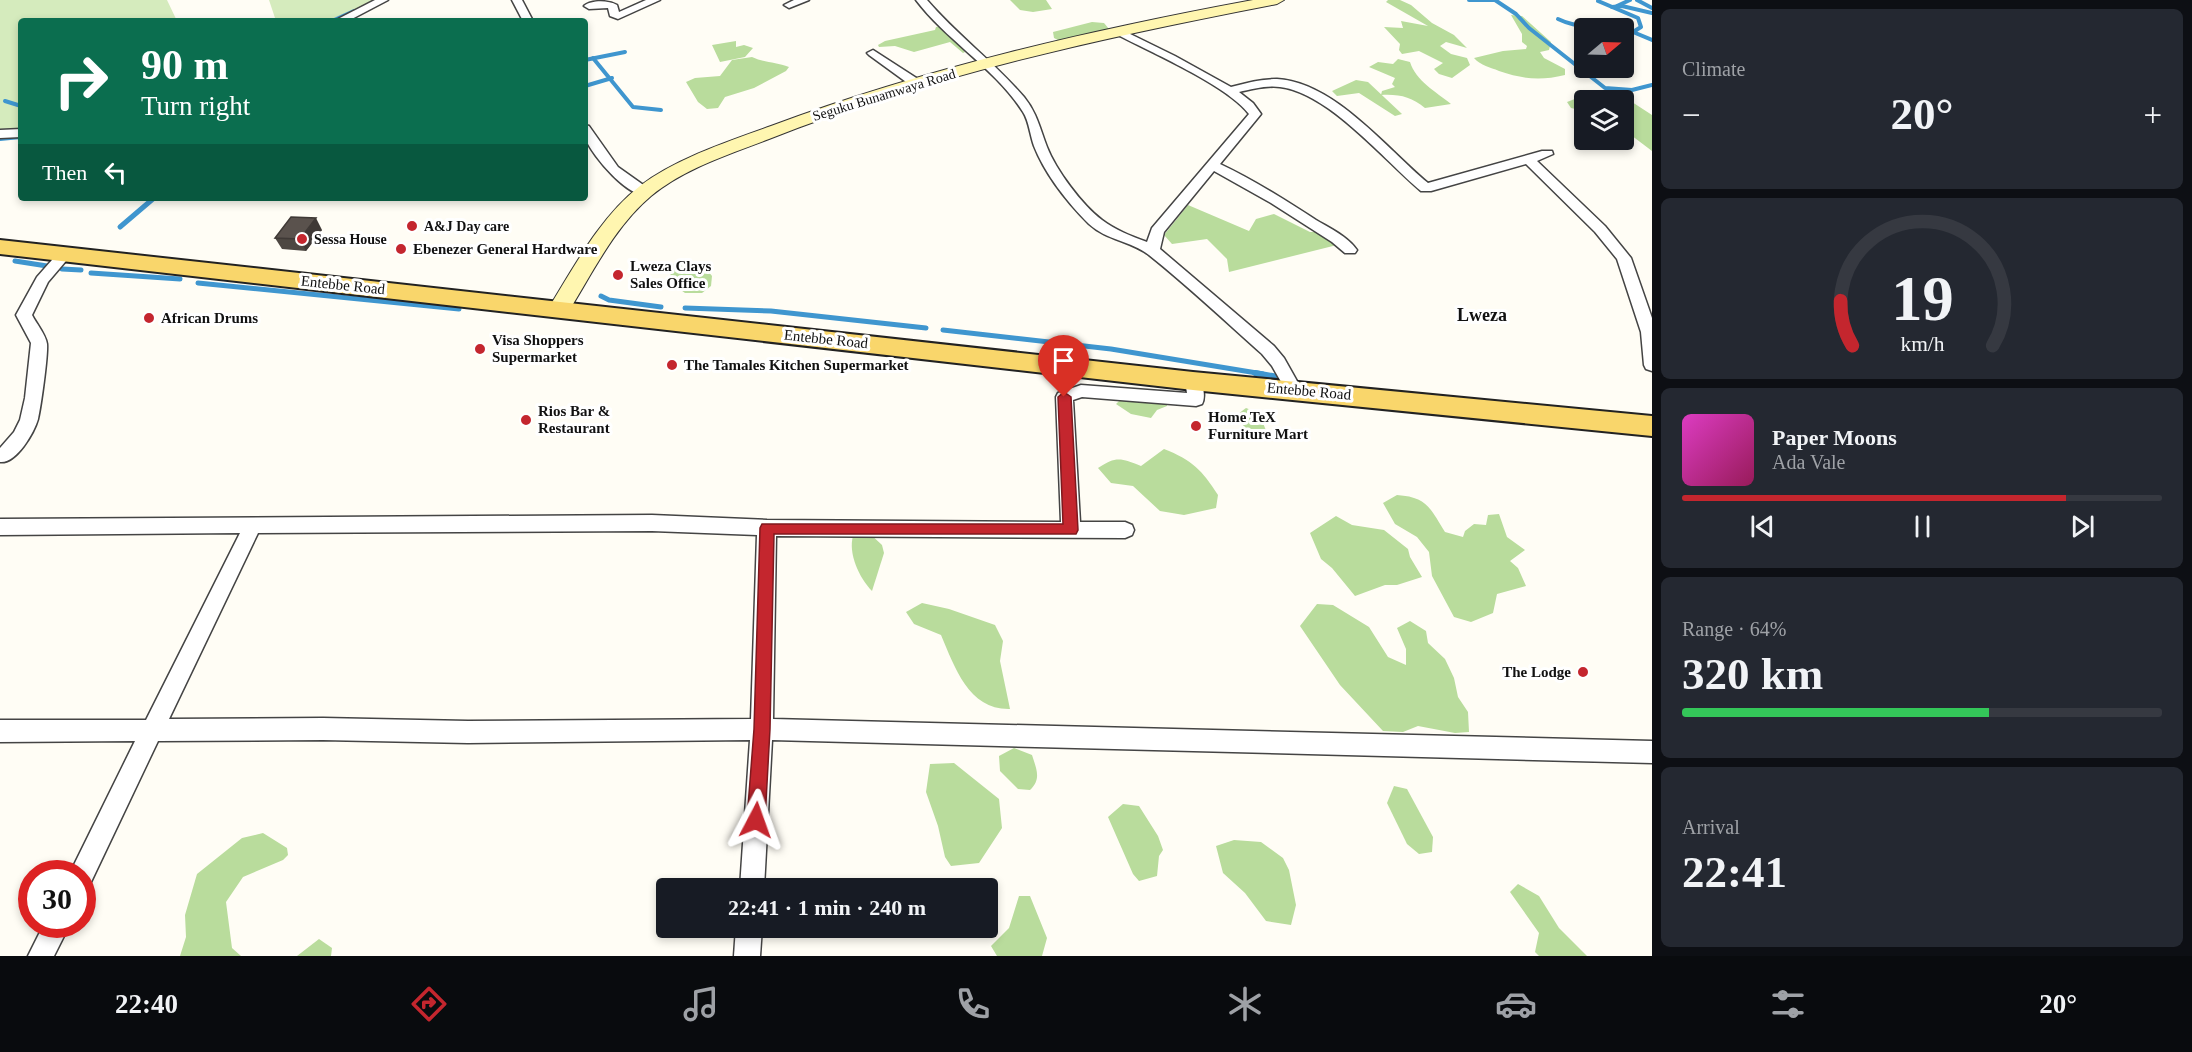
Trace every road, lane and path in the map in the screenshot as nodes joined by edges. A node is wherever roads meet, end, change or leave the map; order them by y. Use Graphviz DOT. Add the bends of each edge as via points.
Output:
graph roads {
  1 [pos="383,0"];
  2 [pos="517,0"];
  3 [pos="655,0"];
  4 [pos="804,0"];
  5 [pos="921,0"];
  6 [pos="1277,0"];
  7 [pos="789,4"];
  8 [pos="588,6"];
  9 [pos="345,18"];
  10 [pos="526,18"];
  11 [pos="1120,32"];
  12 [pos="873,53"];
  13 [pos="987,63"];
  14 [pos="917,84"];
  15 [pos="1229,91"];
  16 [pos="18,133"];
  17 [pos="588,133"];
  18 [pos="0,134"];
  19 [pos="1548,154"];
  20 [pos="1528,159"];
  21 [pos="1213,166"];
  22 [pos="644,192"];
  23 [pos="0,247"];
  24 [pos="1152,250"];
  25 [pos="1350,250"];
  26 [pos="64,255"];
  27 [pos="559,309"];
  28 [pos="1652,365"];
  29 [pos="1193,381"];
  30 [pos="1294,390"];
  31 [pos="1652,426"];
  32 [pos="3,456"];
  33 [pos="253,525"];
  34 [pos="0,527"];
  35 [pos="767,528"];
  36 [pos="1071,530"];
  37 [pos="1125,530"];
  38 [pos="762,729"];
  39 [pos="0,732"];
  40 [pos="153,732"];
  41 [pos="1652,752"];
  42 [pos="89,860"];
  43 [pos="753,878"];
  44 [pos="50,938"];
  45 [pos="748,938"];
  46 [pos="41,956"];
  47 [pos="747,956"];
  1 -- 9 [label="street"];
  2 -- 10 [label="street"];
  3 -- 8 [label="street" via="618,16 610,5"];
  4 -- 7 [label="street"];
  5 -- 13 [label="street"];
  6 -- 11 [label="main road, Seguku Bunamwaya Road"];
  11 -- 13 [label="main road, Seguku Bunamwaya Road"];
  11 -- 15 [label="street"];
  12 -- 14 [label="street"];
  13 -- 14 [label="main road, Seguku Bunamwaya Road"];
  13 -- 24 [label="street" via="1029,114 1041,148 1071,196 1110,232"];
  14 -- 22 [label="main road, Seguku Bunamwaya Road" via="765,134 665,178"];
  15 -- 20 [label="street" via="1278,83 1310,93 1347,119 1426,188"];
  15 -- 21 [label="street" via="1255,114"];
  16 -- 18 [label="street"];
  17 -- 22 [label="street" via="613,170"];
  19 -- 20 [label="street"];
  20 -- 28 [label="street" via="1624,258 1649,332"];
  21 -- 24 [label="street" via="1157,231"];
  21 -- 25 [label="street" via="1329,231"];
  22 -- 27 [label="main road, Seguku Bunamwaya Road" via="620,218"];
  23 -- 26 [label="main road, Entebbe Road"];
  24 -- 30 [label="street" via="1268,350"];
  26 -- 27 [label="main road, Entebbe Road"];
  26 -- 32 [label="street" via="42,280 24,315 39,343 33,398 29,420"];
  27 -- 29 [label="main road, Entebbe Road"];
  29 -- 30 [label="main road, Entebbe Road"];
  29 -- 36 [label="street" via="1196,400 1081,391 1064,397"];
  30 -- 31 [label="main road, Entebbe Road"];
  33 -- 34 [label="street"];
  33 -- 35 [label="street" via="652,523"];
  33 -- 40 [label="street"];
  35 -- 36 [label="street"];
  35 -- 38 [label="street"];
  36 -- 37 [label="street"];
  38 -- 40 [label="street"];
  38 -- 41 [label="street"];
  38 -- 43 [label="street"];
  39 -- 40 [label="street"];
  40 -- 42 [label="street"];
  44 -- 46 [label="street"];
  45 -- 47 [label="street"];
}
